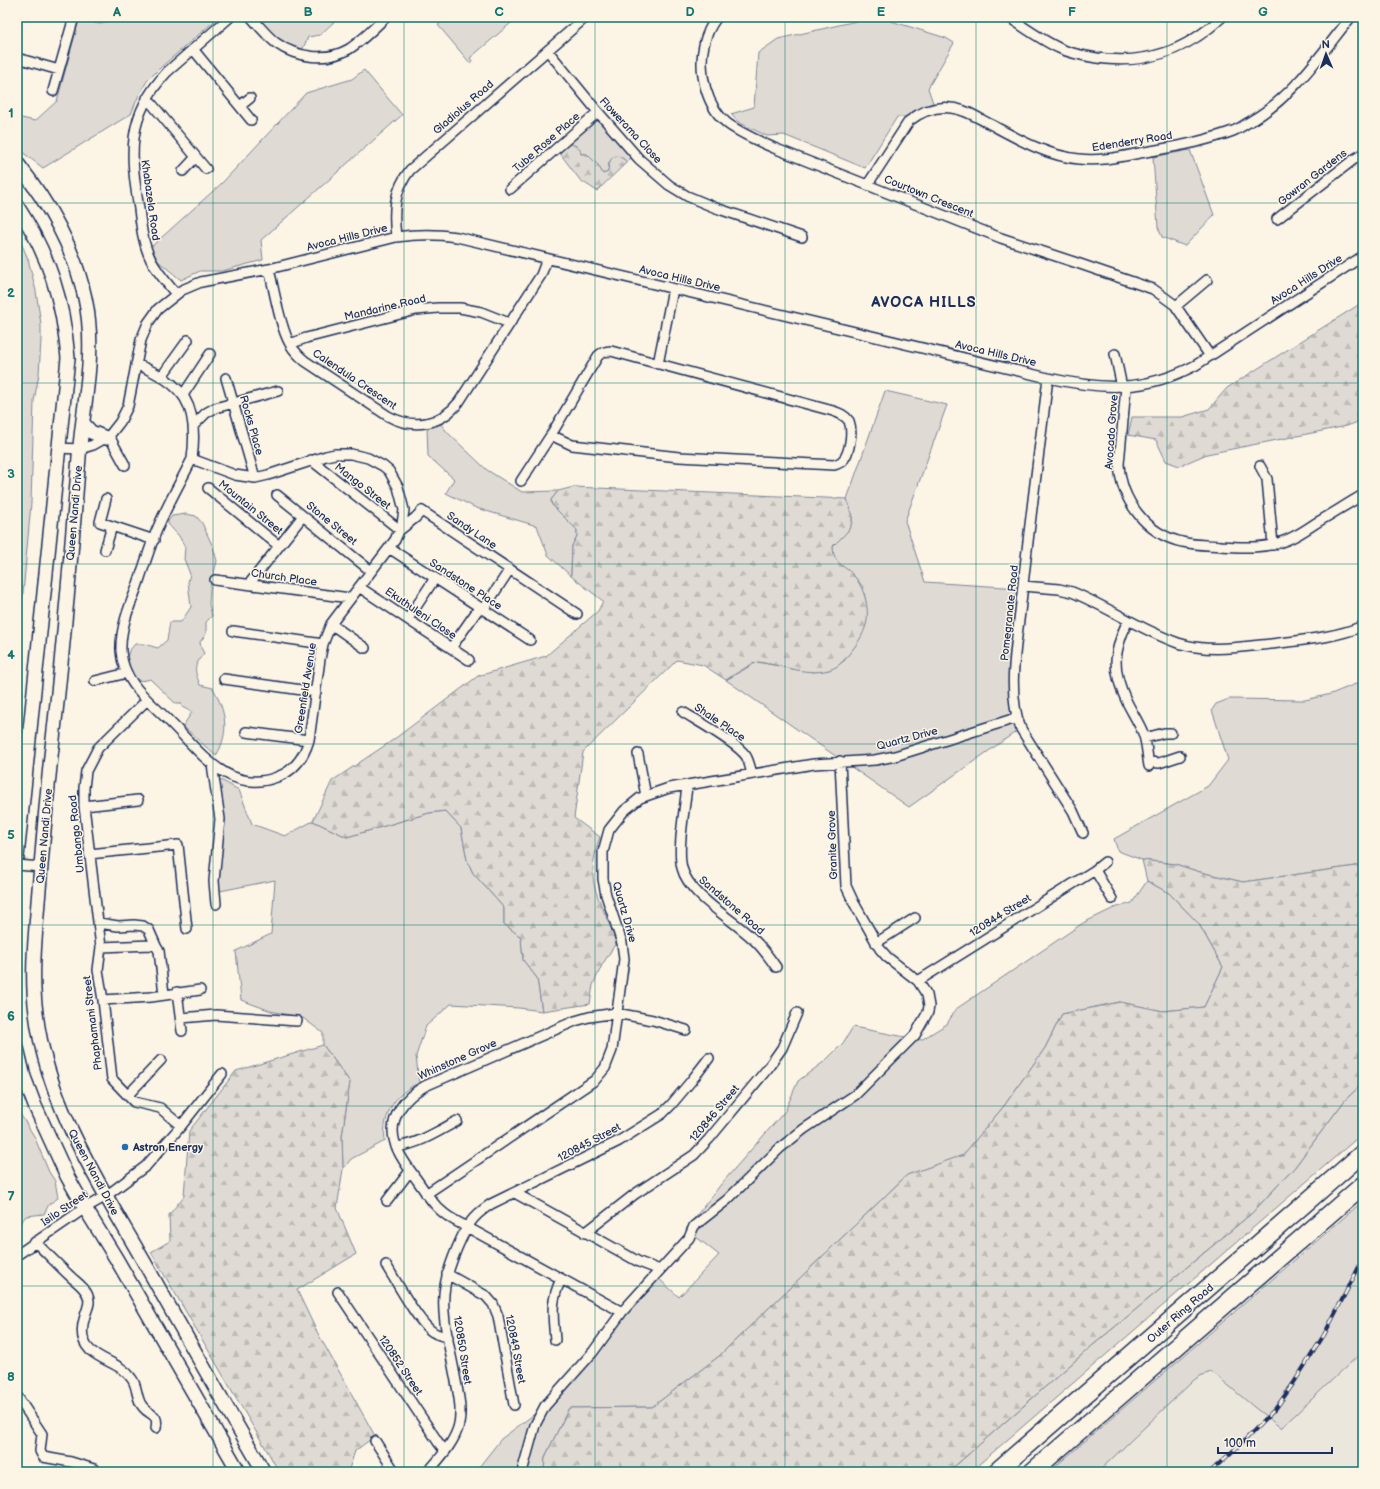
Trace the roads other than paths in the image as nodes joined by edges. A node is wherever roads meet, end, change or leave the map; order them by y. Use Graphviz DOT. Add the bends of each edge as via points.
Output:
graph roads {
  1 [pos="74,17"];
  2 [pos="230,17"];
  3 [pos="250,17"];
  4 [pos="386,17"];
  5 [pos="586,17"];
  6 [pos="717,17"];
  7 [pos="1009,17"];
  8 [pos="1222,17"];
  9 [pos="1351,17"];
  10 [pos="193,49"];
  11 [pos="548,51"];
  12 [pos="17,58"];
  13 [pos="59,70"];
  14 [pos="53,91"];
  15 [pos="147,98"];
  16 [pos="250,98"];
  17 [pos="240,106"];
  18 [pos="598,112"];
  19 [pos="251,120"];
  20 [pos="1363,154"];
  21 [pos="196,157"];
  22 [pos="17,163"];
  23 [pos="206,169"];
  24 [pos="182,171"];
  25 [pos="868,184"];
  26 [pos="510,189"];
  27 [pos="17,206"];
  28 [pos="1277,219"];
  29 [pos="396,237"];
  30 [pos="802,237"];
  31 [pos="1363,256"];
  32 [pos="547,259"];
  33 [pos="269,269"];
  34 [pos="1207,280"];
  35 [pos="673,289"];
  36 [pos="176,294"];
  37 [pos="1176,306"];
  38 [pos="509,324"];
  39 [pos="188,340"];
  40 [pos="290,344"];
  41 [pos="210,354"];
  42 [pos="1115,354"];
  43 [pos="1210,356"];
  44 [pos="136,364"];
  45 [pos="658,364"];
  46 [pos="162,376"];
  47 [pos="226,378"];
  48 [pos="1048,378"];
  49 [pos="1124,387"];
  50 [pos="278,391"];
  51 [pos="183,395"];
  52 [pos="233,404"];
  53 [pos="83,423"];
  54 [pos="194,425"];
  55 [pos="551,435"];
  56 [pos="107,437"];
  57 [pos="58,448"];
  58 [pos="80,449"];
  59 [pos="192,459"];
  60 [pos="311,460"];
  61 [pos="125,465"];
  62 [pos="1260,466"];
  63 [pos="255,478"];
  64 [pos="521,481"];
  65 [pos="208,488"];
  66 [pos="277,495"];
  67 [pos="1363,495"];
  68 [pos="106,499"];
  69 [pos="302,516"];
  70 [pos="112,526"];
  71 [pos="400,530"];
  72 [pos="154,540"];
  73 [pos="1273,544"];
  74 [pos="279,546"];
  75 [pos="389,548"];
  76 [pos="105,550"];
  77 [pos="510,569"];
  78 [pos="371,571"];
  79 [pos="435,578"];
  80 [pos="214,580"];
  81 [pos="249,584"];
  82 [pos="1023,586"];
  83 [pos="359,587"];
  84 [pos="350,598"];
  85 [pos="481,609"];
  86 [pos="577,614"];
  87 [pos="408,619"];
  88 [pos="1128,620"];
  89 [pos="330,624"];
  90 [pos="1363,626"];
  91 [pos="233,631"];
  92 [pos="530,640"];
  93 [pos="323,644"];
  94 [pos="365,648"];
  95 [pos="451,648"];
  96 [pos="469,660"];
  97 [pos="127,673"];
  98 [pos="224,679"];
  99 [pos="95,681"];
  100 [pos="316,692"];
  101 [pos="146,700"];
  102 [pos="683,712"];
  103 [pos="1016,718"];
  104 [pos="246,732"];
  105 [pos="1171,733"];
  106 [pos="1145,738"];
  107 [pos="310,740"];
  108 [pos="638,754"];
  109 [pos="1180,756"];
  110 [pos="840,761"];
  111 [pos="212,764"];
  112 [pos="752,774"];
  113 [pos="687,786"];
  114 [pos="646,796"];
  115 [pos="138,800"];
  116 [pos="84,806"];
  117 [pos="1083,833"];
  118 [pos="90,854"];
  119 [pos="17,857"];
  120 [pos="1104,862"];
  121 [pos="17,865"];
  122 [pos="41,867"];
  123 [pos="1095,870"];
  124 [pos="1112,899"];
  125 [pos="216,904"];
  126 [pos="914,918"];
  127 [pos="98,923"];
  128 [pos="186,929"];
  129 [pos="876,943"];
  130 [pos="156,946"];
  131 [pos="101,947"];
  132 [pos="98,965"];
  133 [pos="776,967"];
  134 [pos="918,981"];
  135 [pos="200,990"];
  136 [pos="177,992"];
  137 [pos="164,994"];
  138 [pos="102,1000"];
  139 [pos="616,1013"];
  140 [pos="797,1014"];
  141 [pos="181,1018"];
  142 [pos="297,1021"];
  143 [pos="686,1030"];
  144 [pos="182,1031"];
  145 [pos="17,1048"];
  146 [pos="709,1058"];
  147 [pos="161,1060"];
  148 [pos="222,1074"];
  149 [pos="128,1095"];
  150 [pos="457,1121"];
  151 [pos="181,1126"];
  152 [pos="396,1147"];
  153 [pos="1363,1153"];
  154 [pos="410,1171"];
  155 [pos="1363,1185"];
  156 [pos="515,1193"];
  157 [pos="426,1194"];
  158 [pos="106,1196"];
  159 [pos="387,1201"];
  160 [pos="85,1208"];
  161 [pos="466,1227"];
  162 [pos="585,1233"];
  163 [pos="36,1242"];
  164 [pos="17,1255"];
  165 [pos="386,1265"];
  166 [pos="660,1270"];
  167 [pos="447,1274"];
  168 [pos="561,1279"];
  169 [pos="338,1292"];
  170 [pos="622,1312"];
  171 [pos="448,1337"];
  172 [pos="555,1340"];
  173 [pos="17,1396"];
  174 [pos="514,1405"];
  175 [pos="156,1428"];
  176 [pos="375,1441"];
  177 [pos="445,1451"];
  178 [pos="94,1469"];
  179 [pos="239,1472"];
  180 [pos="264,1472"];
  181 [pos="395,1472"];
  182 [pos="428,1472"];
  183 [pos="522,1472"];
  184 [pos="996,1472"];
  185 [pos="1032,1472"];
  1 -- 13 [label="street"];
  2 -- 10 [label="street, Khabazela Road"];
  3 -- 4 [label="street" via="269,37 287,50 313,57 334,55 351,48"];
  5 -- 11 [label="street, Gladiolus Road"];
  6 -- 25 [label="street, Courtown Crescent" via="707,35 702,60 708,95 722,118 755,140"];
  7 -- 8 [label="street" via="1062,49 1084,56 1123,60 1139,59 1182,46 1200,36"];
  9 -- 25 [label="street, Edenderry Road" via="1286,95 1268,111 1234,131 1178,146 1098,160 1079,159 1034,147 963,111 953,108 930,108 909,121"];
  10 -- 15 [label="street, Khabazela Road" via="157,82"];
  10 -- 17 [label="street"];
  11 -- 18 [label="street, Flowerama Close"];
  11 -- 29 [label="street, Gladiolus Road" via="410,170 400,184 397,194 394,219"];
  12 -- 13 [label="street"];
  13 -- 14 [label="street"];
  15 -- 21 [label="street"];
  15 -- 36 [label="street, Khabazela Road" via="137,120 133,139 134,178 146,248 157,270"];
  16 -- 17 [label="street"];
  17 -- 19 [label="street"];
  18 -- 26 [label="street, Tube Rose Place"];
  18 -- 30 [label="street, Flowerama Close" via="639,159 669,185 716,208"];
  20 -- 28 [label="street, Gowran Gardens"];
  21 -- 23 [label="street"];
  21 -- 24 [label="street"];
  22 -- 53 [label="main road, Queen Nandi Drive" via="47,204 62,230 79,273 86,301 91,341"];
  25 -- 37 [label="street, Courtown Crescent" via="1001,238 1141,284 1166,297"];
  27 -- 57 [label="main road, Queen Nandi Drive" via="38,240 52,273 63,312 68,358"];
  29 -- 32 [label="street, Avoca Hills Drive" via="414,234 442,235"];
  29 -- 33 [label="street, Avoca Hills Drive"];
  31 -- 43 [label="street, Avoca Hills Drive"];
  32 -- 35 [label="street, Avoca Hills Drive"];
  32 -- 38 [label="street, Calendula Crescent" via="541,274"];
  33 -- 36 [label="street, Avoca Hills Drive" via="201,282"];
  33 -- 40 [label="street, Calendula Crescent" via="284,332"];
  34 -- 37 [label="street"];
  35 -- 45 [label="street"];
  35 -- 48 [label="street, Avoca Hills Drive"];
  36 -- 44 [label="street, Avoca Hills Drive" via="158,309 148,323"];
  37 -- 43 [label="street, Courtown Crescent"];
  38 -- 40 [label="street, Mandarine Road" via="481,312 460,308 438,308 409,312"];
  38 -- 40 [label="street, Calendula Crescent" via="455,407 438,419 418,424 402,423 388,416 305,360"];
  39 -- 46 [label="street"];
  41 -- 51 [label="street"];
  42 -- 49 [label="street, Avocado Grove"];
  43 -- 49 [label="street, Avoca Hills Drive" via="1178,375"];
  44 -- 46 [label="street, Greenfield Avenue"];
  44 -- 56 [label="street, Avoca Hills Drive" via="128,406 120,422"];
  45 -- 55 [label="street" via="611,352 601,353"];
  45 -- 55 [label="street" via="843,415 849,421 851,434 845,457 842,462 834,465 679,457 572,445 561,442"];
  46 -- 51 [label="street, Greenfield Avenue"];
  47 -- 52 [label="street, Rocks Place"];
  48 -- 49 [label="street, Avoca Hills Drive" via="1073,383"];
  48 -- 82 [label="street, Pomegranate Road"];
  49 -- 73 [label="street, Avocado Grove" via="1120,473 1125,494 1141,517 1154,528 1181,542 1247,548"];
  50 -- 52 [label="street"];
  51 -- 54 [label="street, Greenfield Avenue"];
  52 -- 54 [label="street" via="210,410"];
  52 -- 63 [label="street, Rocks Place"];
  53 -- 56 [label="main road" via="91,432"];
  53 -- 58 [label="main road, Queen Nandi Drive"];
  54 -- 59 [label="street, Greenfield Avenue"];
  55 -- 64 [label="street"];
  56 -- 58 [label="street, Avoca Hills Drive"];
  56 -- 61 [label="street"];
  57 -- 58 [label="street, Avoca Hills Drive"];
  57 -- 119 [label="main road, Queen Nandi Drive"];
  58 -- 122 [label="main road, Queen Nandi Drive"];
  59 -- 63 [label="street, Greenfield Avenue" via="235,475"];
  59 -- 72 [label="street, Greenfield Avenue"];
  60 -- 63 [label="street, Greenfield Avenue"];
  60 -- 71 [label="street, Mango Street"];
  60 -- 71 [label="street, Greenfield Avenue" via="335,454 351,454 368,458 383,466 394,478 401,496 404,510"];
  62 -- 73 [label="street" via="1267,479"];
  65 -- 74 [label="street, Mountain Street"];
  66 -- 69 [label="street, Stone Street"];
  67 -- 73 [label="street, Avocado Grove" via="1297,535"];
  68 -- 70 [label="street" via="100,521"];
  69 -- 74 [label="street"];
  69 -- 78 [label="street, Stone Street"];
  70 -- 72 [label="street"];
  70 -- 76 [label="street"];
  71 -- 75 [label="street, Greenfield Avenue"];
  71 -- 77 [label="street, Sandy Lane" via="422,511"];
  72 -- 97 [label="street, Greenfield Avenue" via="123,628 121,650"];
  74 -- 81 [label="street"];
  75 -- 78 [label="street, Greenfield Avenue"];
  75 -- 79 [label="street, Sandstone Place"];
  77 -- 85 [label="street"];
  77 -- 86 [label="street, Sandy Lane"];
  78 -- 83 [label="street, Greenfield Avenue"];
  79 -- 85 [label="street, Sandstone Place"];
  79 -- 87 [label="street"];
  80 -- 81 [label="street, Church Place"];
  81 -- 84 [label="street, Church Place"];
  82 -- 88 [label="street" via="1072,592"];
  82 -- 103 [label="street, Pomegranate Road" via="1013,694"];
  83 -- 84 [label="street, Greenfield Avenue"];
  83 -- 87 [label="street, Ekuthuleni Close"];
  84 -- 89 [label="street, Greenfield Avenue"];
  85 -- 92 [label="street, Sandstone Place"];
  85 -- 95 [label="street"];
  87 -- 95 [label="street, Ekuthuleni Close"];
  88 -- 90 [label="street" via="1177,643 1203,649 1225,649 1327,637"];
  88 -- 106 [label="street" via="1118,646 1116,674"];
  89 -- 93 [label="street, Greenfield Avenue"];
  89 -- 94 [label="street"];
  91 -- 93 [label="street"];
  93 -- 100 [label="street, Greenfield Avenue"];
  95 -- 96 [label="street, Ekuthuleni Close"];
  97 -- 99 [label="street"];
  97 -- 101 [label="street, Greenfield Avenue"];
  98 -- 100 [label="street"];
  100 -- 107 [label="street, Greenfield Avenue"];
  101 -- 111 [label="street, Greenfield Avenue"];
  101 -- 116 [label="street, Umbango Road" via="93,756 84,779"];
  102 -- 112 [label="street, Shale Place" via="742,752 748,760"];
  103 -- 110 [label="street, Quartz Drive" via="895,756 875,760"];
  103 -- 117 [label="street, Pomegranate Road" via="1073,811"];
  104 -- 107 [label="street"];
  105 -- 106 [label="street"];
  106 -- 109 [label="street" via="1149,764"];
  107 -- 111 [label="street, Greenfield Avenue" via="299,762 284,775 274,778 245,782 230,777"];
  108 -- 114 [label="street"];
  110 -- 112 [label="street, Quartz Drive"];
  110 -- 129 [label="street, Granite Grove" via="846,886"];
  111 -- 125 [label="street" via="220,819 214,881"];
  112 -- 113 [label="street, Quartz Drive"];
  113 -- 114 [label="street, Quartz Drive" via="669,788"];
  113 -- 133 [label="street, Sandstone Road" via="681,858 685,876 698,892 752,938"];
  114 -- 139 [label="street, Quartz Drive" via="632,803 615,821 609,830 603,852 606,895 621,937 624,955"];
  115 -- 116 [label="street"];
  116 -- 118 [label="street, Umbango Road"];
  118 -- 127 [label="street, Umbango Road"];
  118 -- 128 [label="street" via="178,845"];
  120 -- 123 [label="street, 120844 Street"];
  121 -- 122 [label="street"];
  122 -- 158 [label="main road, Queen Nandi Drive" via="33,977 42,1048 52,1081 80,1151"];
  123 -- 124 [label="street"];
  123 -- 134 [label="street, 120844 Street"];
  126 -- 129 [label="street"];
  127 -- 130 [label="street" via="143,926 149,930"];
  127 -- 131 [label="street, Umbango Road"];
  129 -- 134 [label="street, Granite Grove" via="888,957"];
  130 -- 131 [label="street"];
  130 -- 137 [label="street" via="159,951"];
  131 -- 132 [label="street, Umbango Road"];
  132 -- 138 [label="street, Phaphamani Street"];
  134 -- 166 [label="street, Granite Grove" via="927,995 929,1006 915,1036 855,1095 780,1148 727,1200 694,1226 689,1238"];
  135 -- 136 [label="street"];
  136 -- 137 [label="street"];
  136 -- 141 [label="street"];
  137 -- 138 [label="street"];
  138 -- 149 [label="street, Phaphamani Street" via="111,1077"];
  139 -- 143 [label="street, Whinstone Grove"];
  139 -- 152 [label="street, Whinstone Grove" via="575,1021 417,1090 406,1099 397,1112 394,1134"];
  139 -- 157 [label="street, Quartz Drive" via="609,1059 595,1080"];
  140 -- 162 [label="street, 120846 Street" via="779,1053 710,1139 694,1155 635,1194"];
  141 -- 142 [label="street" via="216,1015"];
  141 -- 144 [label="street"];
  145 -- 160 [label="main road" via="35,1106 67,1176"];
  146 -- 156 [label="street, 120845 Street" via="662,1114 619,1141"];
  147 -- 149 [label="street"];
  148 -- 151 [label="street, Isilo Street"];
  149 -- 151 [label="street, Phaphamani Street" via="134,1102 160,1108"];
  150 -- 152 [label="street" via="426,1138"];
  151 -- 158 [label="street, Isilo Street" via="146,1166"];
  152 -- 154 [label="street, Whinstone Grove"];
  153 -- 184 [label="highway, Outer Ring Road"];
  154 -- 157 [label="street, Whinstone Grove"];
  154 -- 159 [label="street"];
  155 -- 185 [label="highway"];
  156 -- 161 [label="street, 120845 Street" via="482,1209"];
  156 -- 162 [label="street"];
  157 -- 161 [label="street, Whinstone Grove" via="440,1210"];
  158 -- 160 [label="street, Isilo Street"];
  158 -- 180 [label="main road, Queen Nandi Drive"];
  160 -- 163 [label="street, Isilo Street"];
  160 -- 179 [label="main road"];
  161 -- 167 [label="street, 120850 Street"];
  161 -- 168 [label="street, Whinstone Grove"];
  162 -- 166 [label="street" via="639,1262"];
  163 -- 164 [label="street, Isilo Street"];
  163 -- 175 [label="street" via="86,1291 90,1304 83,1326 85,1344 90,1350 125,1370 132,1378 142,1406 155,1417"];
  165 -- 171 [label="street" via="428,1328"];
  166 -- 170 [label="street"];
  167 -- 171 [label="street, 120850 Street" via="444,1301"];
  167 -- 174 [label="street, 120849 Street" via="486,1296 493,1304 498,1316"];
  168 -- 170 [label="street, Whinstone Grove"];
  168 -- 172 [label="street" via="552,1306"];
  169 -- 177 [label="street, 120852 Street"];
  170 -- 183 [label="street" via="593,1352 545,1406 535,1425"];
  171 -- 177 [label="street, 120850 Street" via="460,1414 455,1436"];
  173 -- 178 [label="street" via="42,1434 40,1451 43,1457"];
  176 -- 181 [label="street"];
  177 -- 182 [label="street, 120850 Street"];
}
